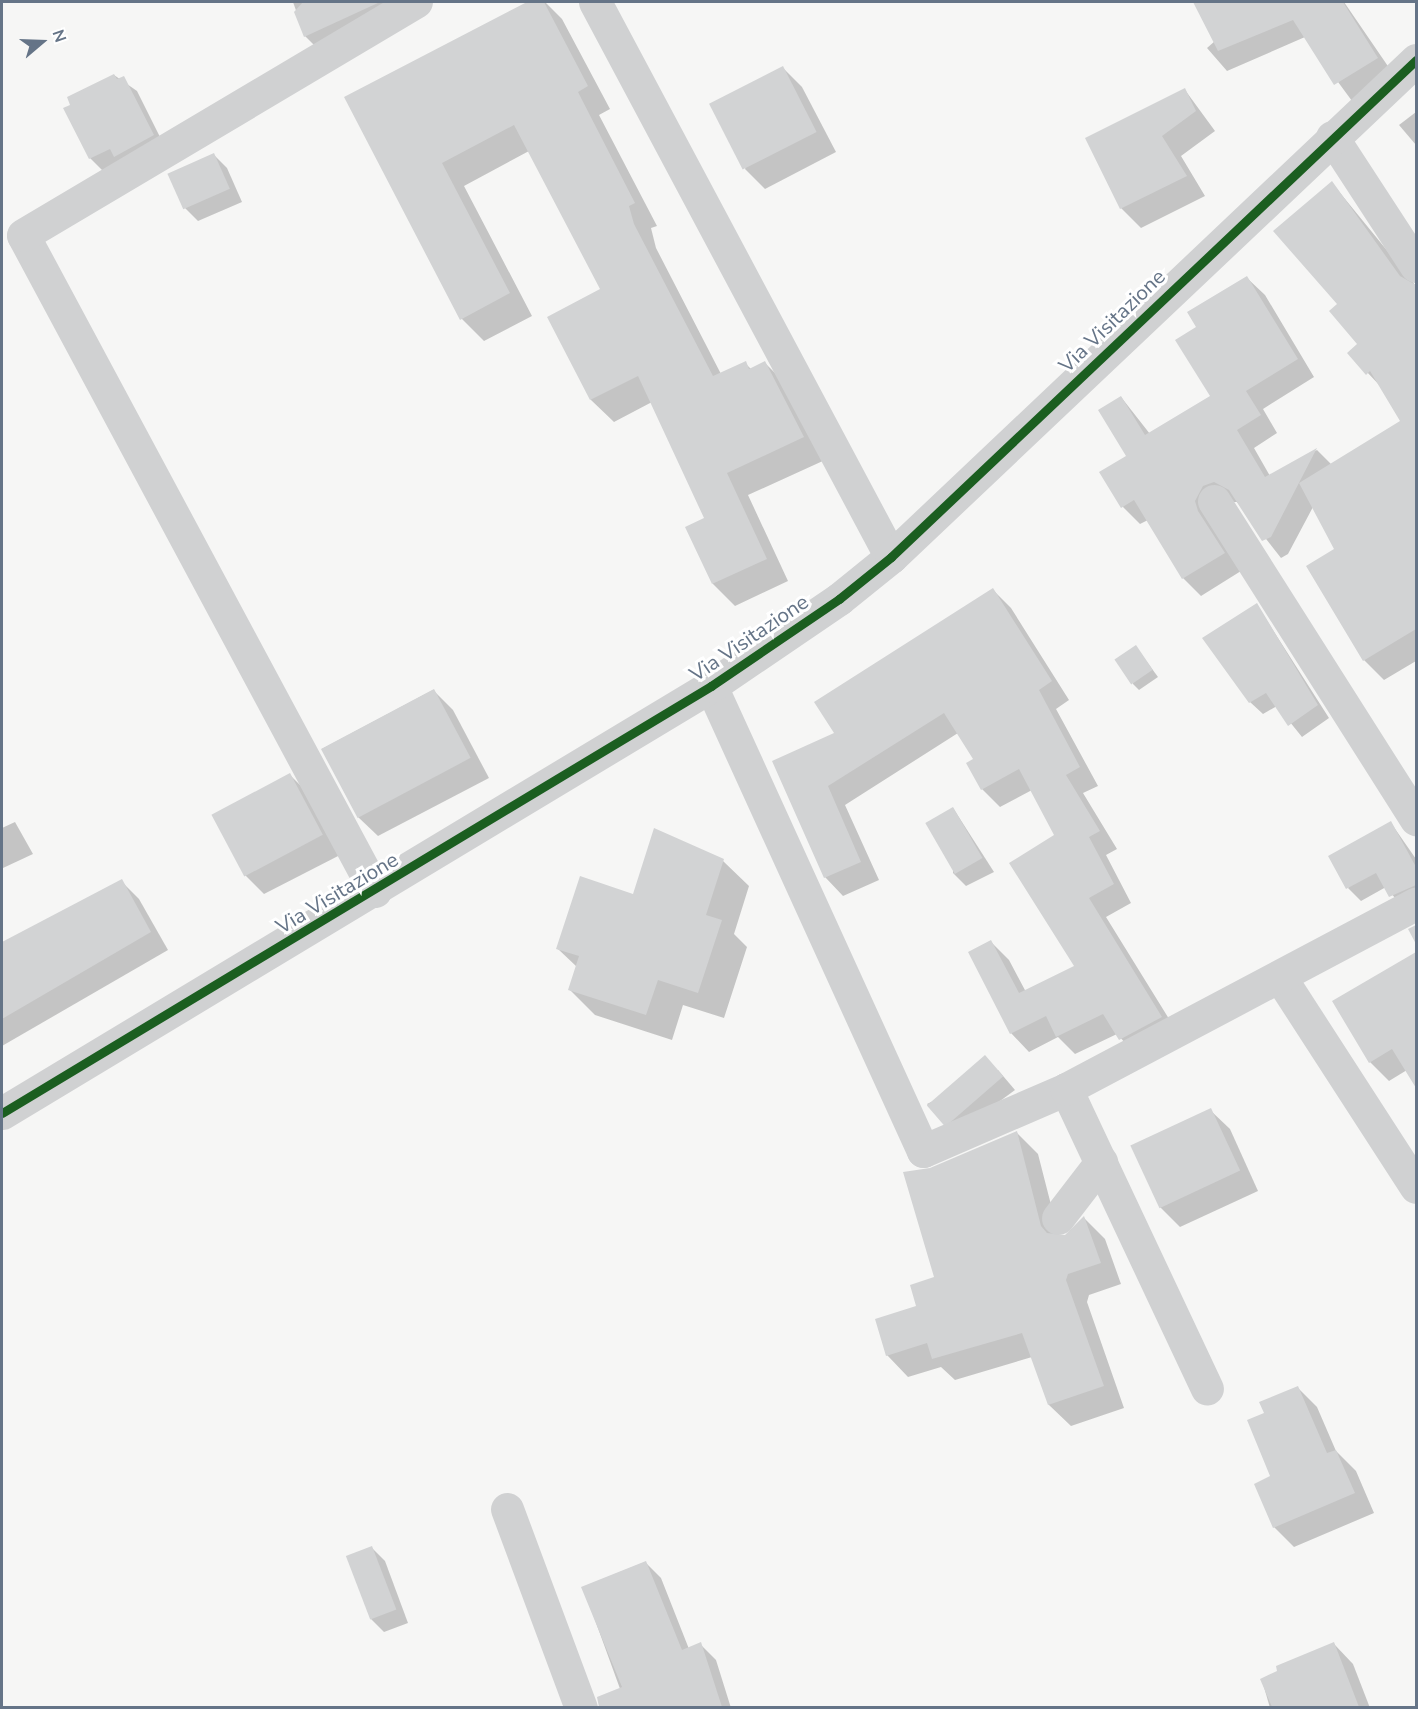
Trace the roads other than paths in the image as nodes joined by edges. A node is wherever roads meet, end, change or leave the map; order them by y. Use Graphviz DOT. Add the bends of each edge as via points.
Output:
graph roads {
  1 [pos="416,2"];
  2 [pos="595,2"];
  3 [pos="1416,60"];
  4 [pos="1332,137"];
  5 [pos="12,240"];
  6 [pos="1416,267"];
  7 [pos="1214,501"];
  8 [pos="891,557"];
  9 [pos="711,686"];
  10 [pos="1416,819"];
  11 [pos="375,891"];
  12 [pos="1416,904"];
  13 [pos="1280,977"];
  14 [pos="1066,1089"];
  15 [pos="2,1113"];
  16 [pos="1101,1162"];
  17 [pos="1416,1187"];
  18 [pos="1058,1218"];
  19 [pos="1207,1388"];
  20 [pos="507,1509"];
  21 [pos="581,1707"];
  1 -- 5 [label="street"];
  2 -- 8 [label="street"];
  3 -- 4 [label="street, Via Visitazione"];
  4 -- 6 [label="street"];
  4 -- 8 [label="street, Via Visitazione"];
  5 -- 11 [label="street"];
  7 -- 10 [label="street"];
  8 -- 9 [label="street, Via Visitazione"];
  9 -- 11 [label="street, Via Visitazione"];
  9 -- 14 [label="street" via="923,1151"];
  11 -- 15 [label="street, Via Visitazione"];
  12 -- 13 [label="street"];
  13 -- 14 [label="street"];
  13 -- 17 [label="street"];
  14 -- 16 [label="street"];
  16 -- 18 [label="street"];
  16 -- 19 [label="street"];
  20 -- 21 [label="street"];
}
